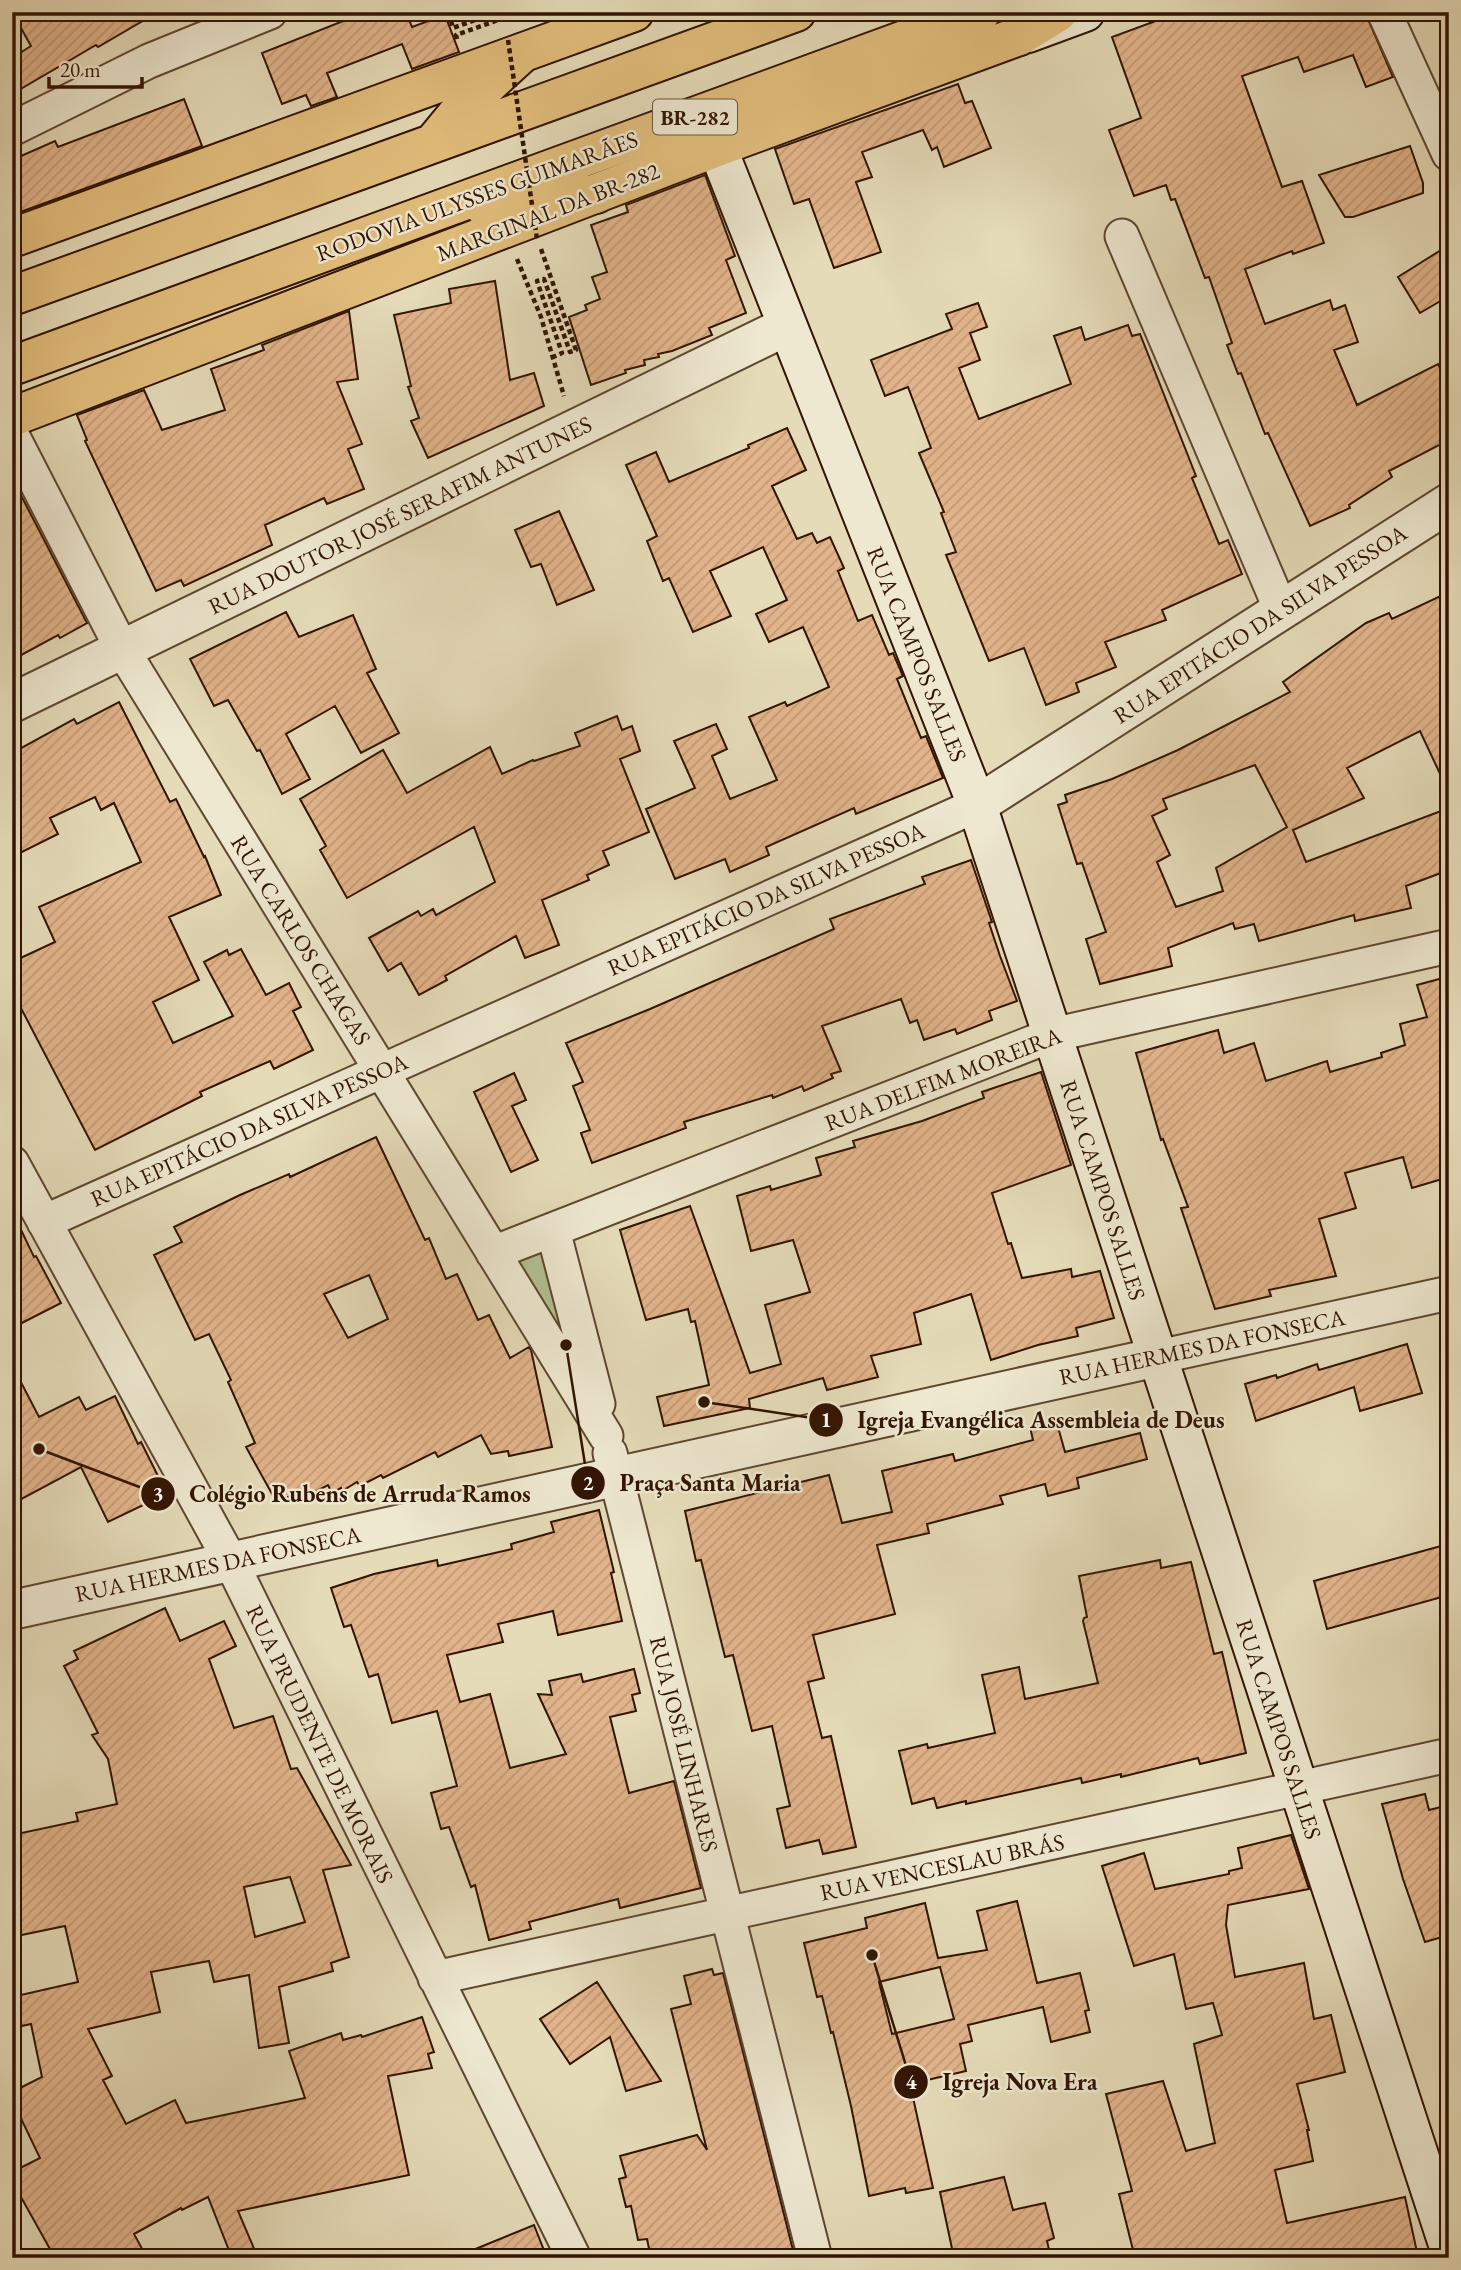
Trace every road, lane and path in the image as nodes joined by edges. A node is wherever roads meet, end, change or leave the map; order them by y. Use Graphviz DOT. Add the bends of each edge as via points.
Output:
graph roads {
  1 [pos="270,12"];
  2 [pos="448,12"];
  3 [pos="453,12"];
  4 [pos="475,12"];
  5 [pos="497,12"];
  6 [pos="634,12"];
  7 [pos="796,12"];
  8 [pos="982,12"];
  9 [pos="1058,12"];
  10 [pos="1084,12"];
  11 [pos="1384,12"];
  12 [pos="1019,36"];
  13 [pos="515,47"];
  14 [pos="12,129"];
  15 [pos="432,144"];
  16 [pos="717,147"];
  17 [pos="1449,154"];
  18 [pos="596,194"];
  19 [pos="409,221"];
  20 [pos="521,234"];
  21 [pos="1122,236"];
  22 [pos="12,238"];
  23 [pos="12,296"];
  24 [pos="788,326"];
  25 [pos="553,357"];
  26 [pos="12,366"];
  27 [pos="12,417"];
  28 [pos="574,430"];
  29 [pos="12,435"];
  30 [pos="1449,503"];
  31 [pos="1281,610"];
  32 [pos="122,649"];
  33 [pos="12,703"];
  34 [pos="977,805"];
  35 [pos="1449,947"];
  36 [pos="1052,1035"];
  37 [pos="381,1071"];
  38 [pos="12,1163"];
  39 [pos="44,1222"];
  40 [pos="553,1230"];
  41 [pos="494,1253"];
  42 [pos="1449,1293"];
  43 [pos="1157,1356"];
  44 [pos="606,1436"];
  45 [pos="616,1477"];
  46 [pos="231,1562"];
  47 [pos="12,1610"];
  48 [pos="1449,1755"];
  49 [pos="1299,1788"];
  50 [pos="727,1914"];
  51 [pos="435,1978"];
  52 [pos="1449,2247"];
  53 [pos="574,2258"];
  54 [pos="815,2258"];
  1 -- 14 [label="street" via="149,61"];
  2 -- 3 [label="path"];
  4 -- 5 [label="path" via="451,21 453,28"];
  6 -- 13 [label="main road"];
  7 -- 15 [label="main road, BR-282"];
  8 -- 19 [label="main road, RODOVIA ULYSSES GUIMARÃES / BR-282"];
  9 -- 12 [label="main road"];
  10 -- 12 [label="street, MARGINAL DA BR-282"];
  11 -- 17 [label="street"];
  12 -- 16 [label="main road, MARGINAL DA BR-282"];
  13 -- 15 [label="main road"];
  13 -- 20 [label="path, bridge"];
  13 -- 22 [label="main road"];
  15 -- 23 [label="main road, BR-282"];
  16 -- 18 [label="main road, MARGINAL DA BR-282"];
  16 -- 24 [label="street, RUA CAMPOS SALLES"];
  18 -- 19 [label="main road"];
  18 -- 20 [label="main road, MARGINAL DA BR-282"];
  19 -- 26 [label="main road, RODOVIA ULYSSES GUIMARÃES / BR-282"];
  20 -- 25 [label="path"];
  20 -- 25 [label="path" via="576,350 570,352 544,279 537,281 562,353"];
  20 -- 27 [label="main road, MARGINAL DA BR-282"];
  21 -- 31 [label="street"];
  24 -- 28 [label="street, RUA DOUTOR JOSÉ SERAFIM ANTUNES"];
  24 -- 34 [label="street, RUA CAMPOS SALLES"];
  25 -- 28 [label="path"];
  28 -- 32 [label="street, RUA DOUTOR JOSÉ SERAFIM ANTUNES"];
  29 -- 32 [label="street, RUA CARLOS CHAGAS"];
  30 -- 31 [label="street, RUA EPITÁCIO DA SILVA PESSOA"];
  31 -- 34 [label="street, RUA EPITÁCIO DA SILVA PESSOA"];
  32 -- 33 [label="street, RUA DOUTOR JOSÉ SERAFIM ANTUNES"];
  32 -- 37 [label="street, RUA CARLOS CHAGAS"];
  34 -- 36 [label="street, RUA CAMPOS SALLES"];
  34 -- 37 [label="street, RUA EPITÁCIO DA SILVA PESSOA"];
  35 -- 36 [label="street, RUA DELFIM MOREIRA"];
  36 -- 40 [label="street, RUA DELFIM MOREIRA"];
  36 -- 43 [label="street, RUA CAMPOS SALLES"];
  37 -- 39 [label="street, RUA EPITÁCIO DA SILVA PESSOA"];
  37 -- 41 [label="street, RUA CARLOS CHAGAS"];
  38 -- 39 [label="street, RUA PRUDENTE DE MORAIS"];
  39 -- 46 [label="street, RUA PRUDENTE DE MORAIS"];
  40 -- 41 [label="street, RUA DELFIM MOREIRA"];
  40 -- 44 [label="street, RUA JOSÉ LINHARES"];
  41 -- 44 [label="street, RUA CARLOS CHAGAS"];
  42 -- 43 [label="street, RUA HERMES DA FONSECA"];
  43 -- 45 [label="street, RUA HERMES DA FONSECA"];
  43 -- 49 [label="street, RUA CAMPOS SALLES"];
  44 -- 45 [label="street, RUA JOSÉ LINHARES"];
  45 -- 46 [label="street, RUA HERMES DA FONSECA"];
  45 -- 50 [label="street, RUA JOSÉ LINHARES"];
  46 -- 47 [label="street, RUA HERMES DA FONSECA"];
  46 -- 51 [label="street, RUA PRUDENTE DE MORAIS"];
  48 -- 49 [label="street, RUA VENCESLAU BRÁS"];
  49 -- 50 [label="street, RUA VENCESLAU BRÁS"];
  49 -- 52 [label="street, RUA CAMPOS SALLES"];
  50 -- 51 [label="street, RUA VENCESLAU BRÁS"];
  50 -- 54 [label="street, RUA JOSÉ LINHARES"];
  51 -- 53 [label="street, RUA PRUDENTE DE MORAIS"];
}
